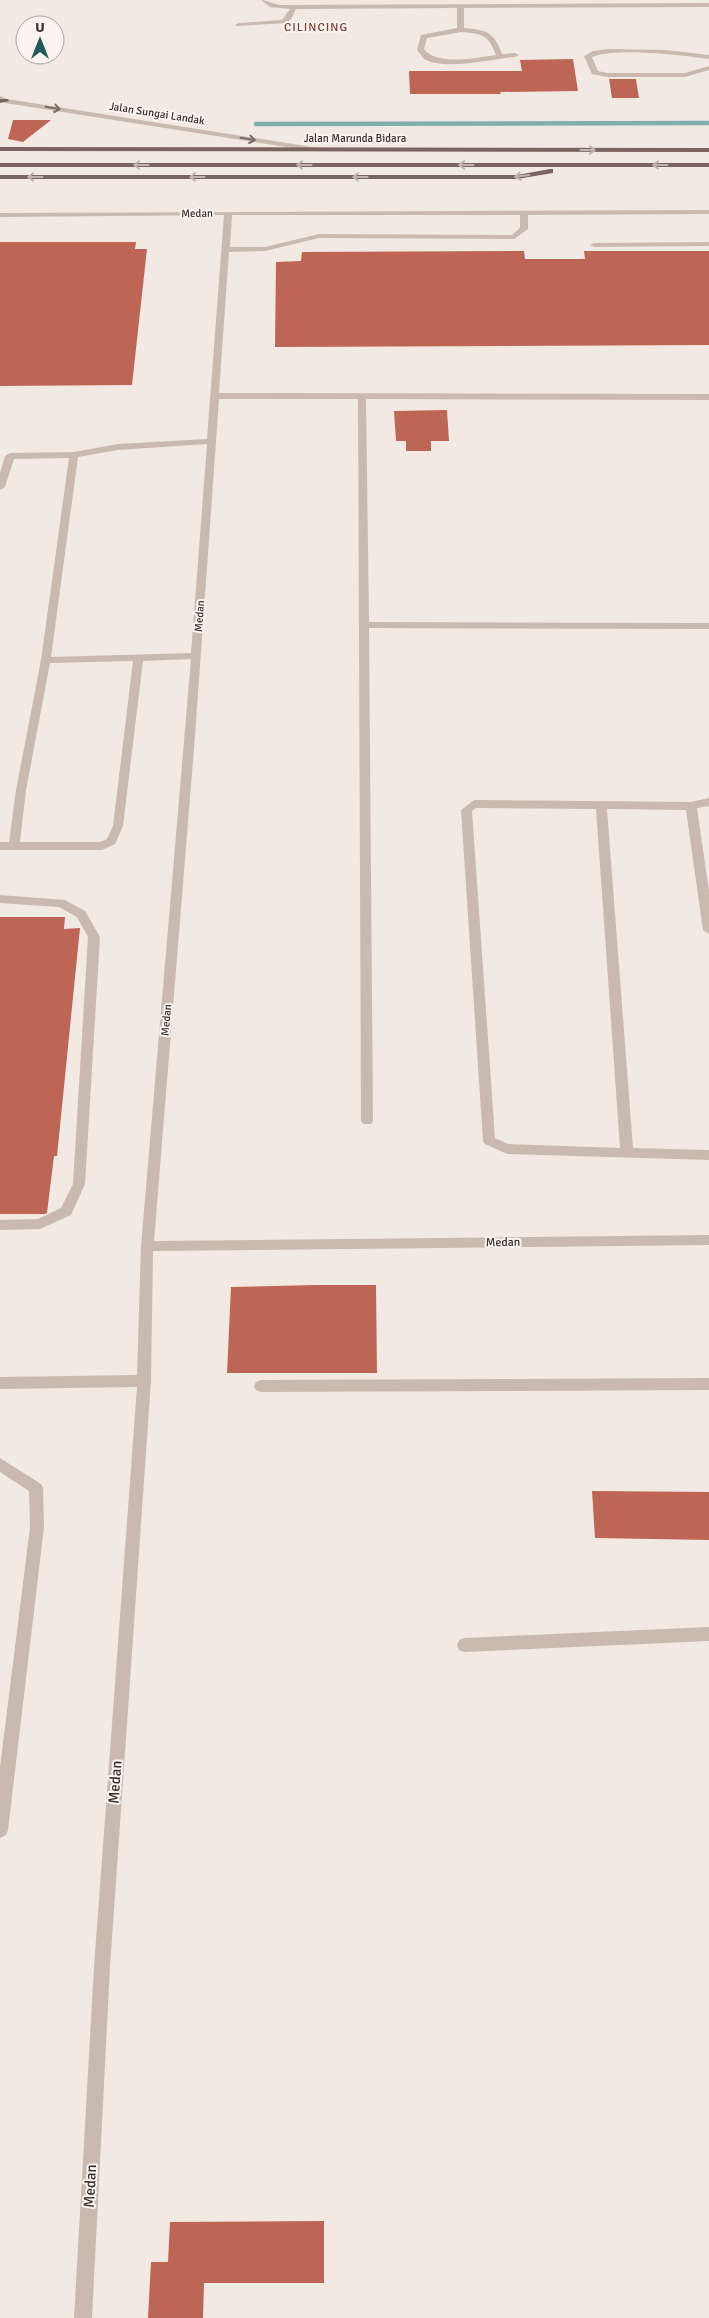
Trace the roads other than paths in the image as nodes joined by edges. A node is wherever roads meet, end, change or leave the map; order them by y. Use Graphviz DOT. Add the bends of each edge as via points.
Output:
graph roads {
  1 [pos="264,0"];
  2 [pos="460,6"];
  3 [pos="709,6"];
  4 [pos="294,7"];
  5 [pos="239,25"];
  6 [pos="461,30"];
  7 [pos="515,54"];
  8 [pos="499,55"];
  9 [pos="709,57"];
  10 [pos="709,68"];
  11 [pos="2,100"];
  12 [pos="0,149"];
  13 [pos="312,149"];
  14 [pos="709,150"];
  15 [pos="0,164"];
  16 [pos="587,165"];
  17 [pos="709,165"];
  18 [pos="0,177"];
  19 [pos="524,212"];
  20 [pos="709,212"];
  21 [pos="228,213"];
  22 [pos="0,215"];
  23 [pos="709,244"];
  24 [pos="594,245"];
  25 [pos="225,250"];
  26 [pos="215,396"];
  27 [pos="362,396"];
  28 [pos="709,397"];
  29 [pos="211,441"];
  30 [pos="74,455"];
  31 [pos="5,456"];
  32 [pos="0,487"];
  33 [pos="363,625"];
  34 [pos="709,626"];
  35 [pos="196,656"];
  36 [pos="138,658"];
  37 [pos="46,660"];
  38 [pos="709,802"];
  39 [pos="602,805"];
  40 [pos="692,806"];
  41 [pos="0,846"];
  42 [pos="14,846"];
  43 [pos="0,899"];
  44 [pos="709,930"];
  45 [pos="367,1121"];
  46 [pos="627,1152"];
  47 [pos="709,1155"];
  48 [pos="0,1225"];
  49 [pos="709,1240"];
  50 [pos="147,1246"];
  51 [pos="144,1381"];
  52 [pos="0,1383"];
  53 [pos="709,1384"];
  54 [pos="260,1386"];
  55 [pos="0,1464"];
  56 [pos="709,1634"];
  57 [pos="464,1645"];
  58 [pos="0,1830"];
  59 [pos="83,2318"];
  1 -- 4 [label="street" via="276,7"];
  2 -- 3 [label="street"];
  2 -- 4 [label="street"];
  2 -- 6 [label="street"];
  4 -- 5 [label="street" via="284,22"];
  6 -- 8 [label="street" via="488,33"];
  6 -- 8 [label="street" via="424,38 421,52 429,59 462,62"];
  7 -- 8 [label="street"];
  9 -- 10 [label="street" via="685,52 609,51 588,56 595,72 607,75 685,76"];
  11 -- 13 [label="street, Jalan Sungai Landak, one-way"];
  12 -- 13 [label="main road, Jalan Marunda Bidara"];
  13 -- 14 [label="main road, Jalan Marunda Bidara, one-way"];
  16 -- 15 [label="main road, one-way"];
  17 -- 16 [label="main road, one-way"];
  16 -- 18 [label="main road, one-way" via="517,177"];
  19 -- 20 [label="street"];
  19 -- 21 [label="street"];
  19 -- 25 [label="street" via="524,229 514,237 319,236 266,249"];
  21 -- 22 [label="street, Medan"];
  21 -- 25 [label="street, Medan"];
  23 -- 24 [label="street"];
  25 -- 26 [label="street, Medan"];
  26 -- 27 [label="street"];
  26 -- 29 [label="street, Medan"];
  27 -- 28 [label="street"];
  27 -- 33 [label="street"];
  29 -- 30 [label="street" via="118,447"];
  29 -- 35 [label="street, Medan"];
  30 -- 31 [label="street"];
  30 -- 37 [label="street"];
  31 -- 32 [label="street" via="8,468"];
  33 -- 34 [label="street"];
  33 -- 45 [label="street"];
  35 -- 36 [label="street"];
  35 -- 50 [label="street, Medan"];
  36 -- 37 [label="street"];
  36 -- 42 [label="street" via="118,826 111,840 102,846"];
  37 -- 42 [label="street" via="21,790"];
  38 -- 40 [label="street"];
  39 -- 40 [label="street"];
  39 -- 46 [label="street"];
  39 -- 46 [label="street" via="474,804 466,810 489,1141 507,1149"];
  40 -- 44 [label="street"];
  41 -- 42 [label="street"];
  43 -- 48 [label="street" via="61,902 81,914 94,937 79,1184 66,1211 40,1224"];
  46 -- 47 [label="street"];
  49 -- 50 [label="street, Medan"];
  50 -- 51 [label="street, Medan"];
  51 -- 52 [label="street"];
  51 -- 59 [label="street, Medan" via="102,1967"];
  53 -- 54 [label="street"];
  55 -- 58 [label="street" via="36,1488 37,1528"];
  56 -- 57 [label="street"];
}
